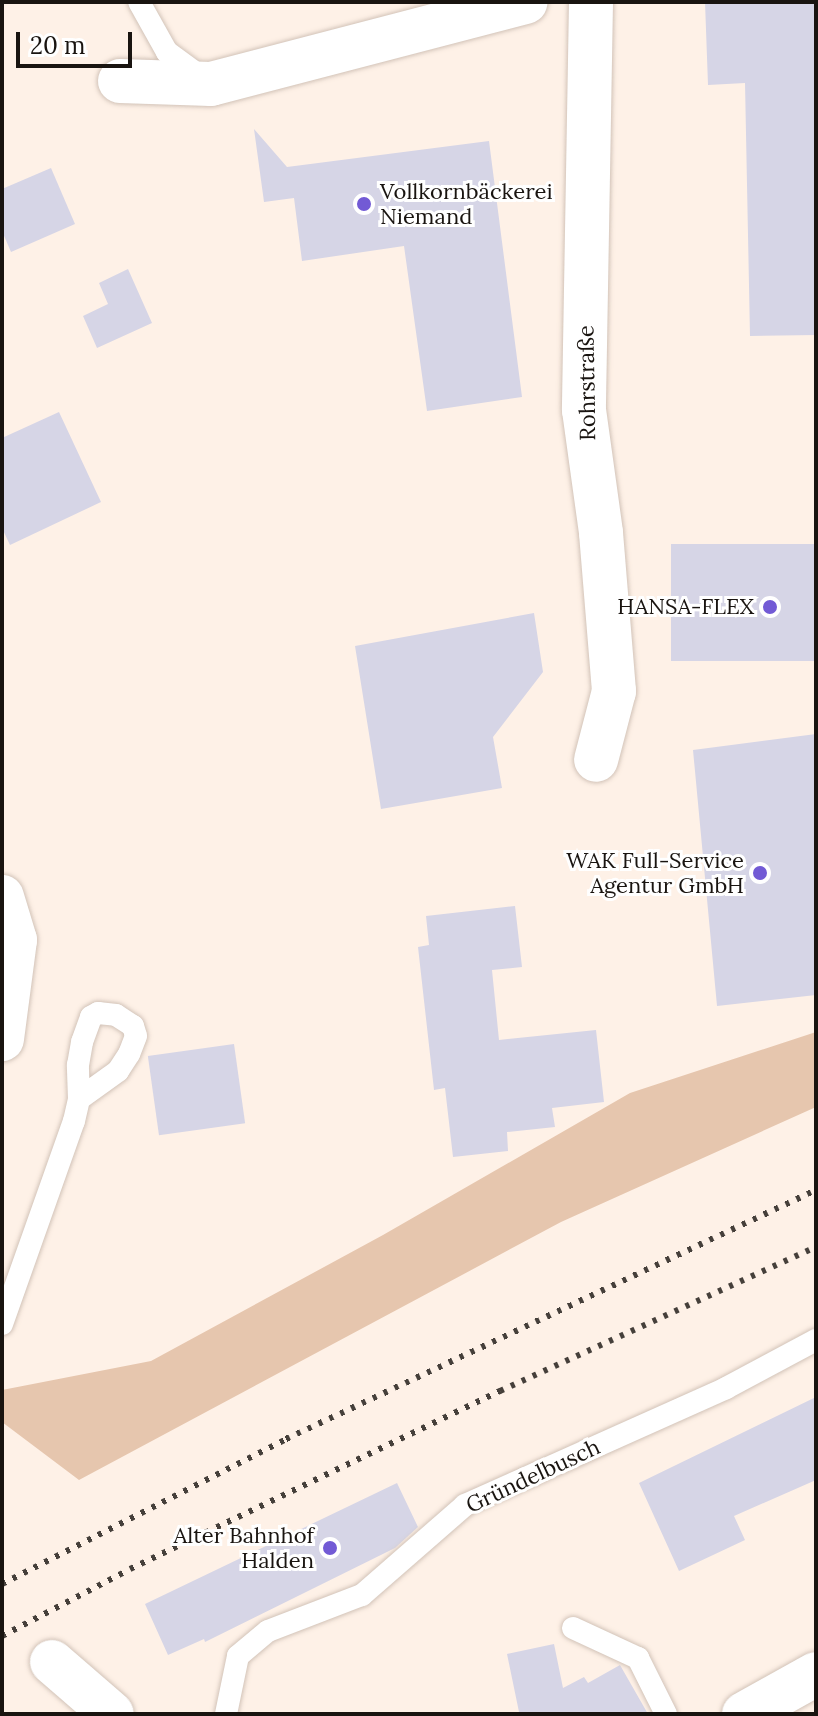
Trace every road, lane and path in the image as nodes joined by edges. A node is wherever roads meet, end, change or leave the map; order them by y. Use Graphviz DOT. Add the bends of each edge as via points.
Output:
graph roads {
  1 [pos="139,2"];
  2 [pos="525,2"];
  3 [pos="591,2"];
  4 [pos="120,81"];
  5 [pos="211,84"];
  6 [pos="596,760"];
  7 [pos="2,897"];
  8 [pos="2,1039"];
  9 [pos="79,1099"];
  10 [pos="2,1324"];
  11 [pos="816,1340"];
  12 [pos="573,1628"];
  13 [pos="52,1662"];
  14 [pos="816,1674"];
  15 [pos="112,1714"];
  16 [pos="226,1714"];
  17 [pos="666,1714"];
  18 [pos="744,1714"];
  1 -- 5 [label="lane" via="167,52"];
  2 -- 5 [label="street"];
  3 -- 6 [label="street, Rohrstraße" via="584,410 614,691"];
  4 -- 5 [label="street"];
  7 -- 8 [label="street" via="15,940"];
  9 -- 10 [label="lane"];
  11 -- 16 [label="lane, Gründelbusch" via="726,1388 465,1505 362,1595 268,1631 238,1656"];
  12 -- 17 [label="lane" via="638,1658"];
  13 -- 15 [label="street"];
  14 -- 18 [label="street"];
}
